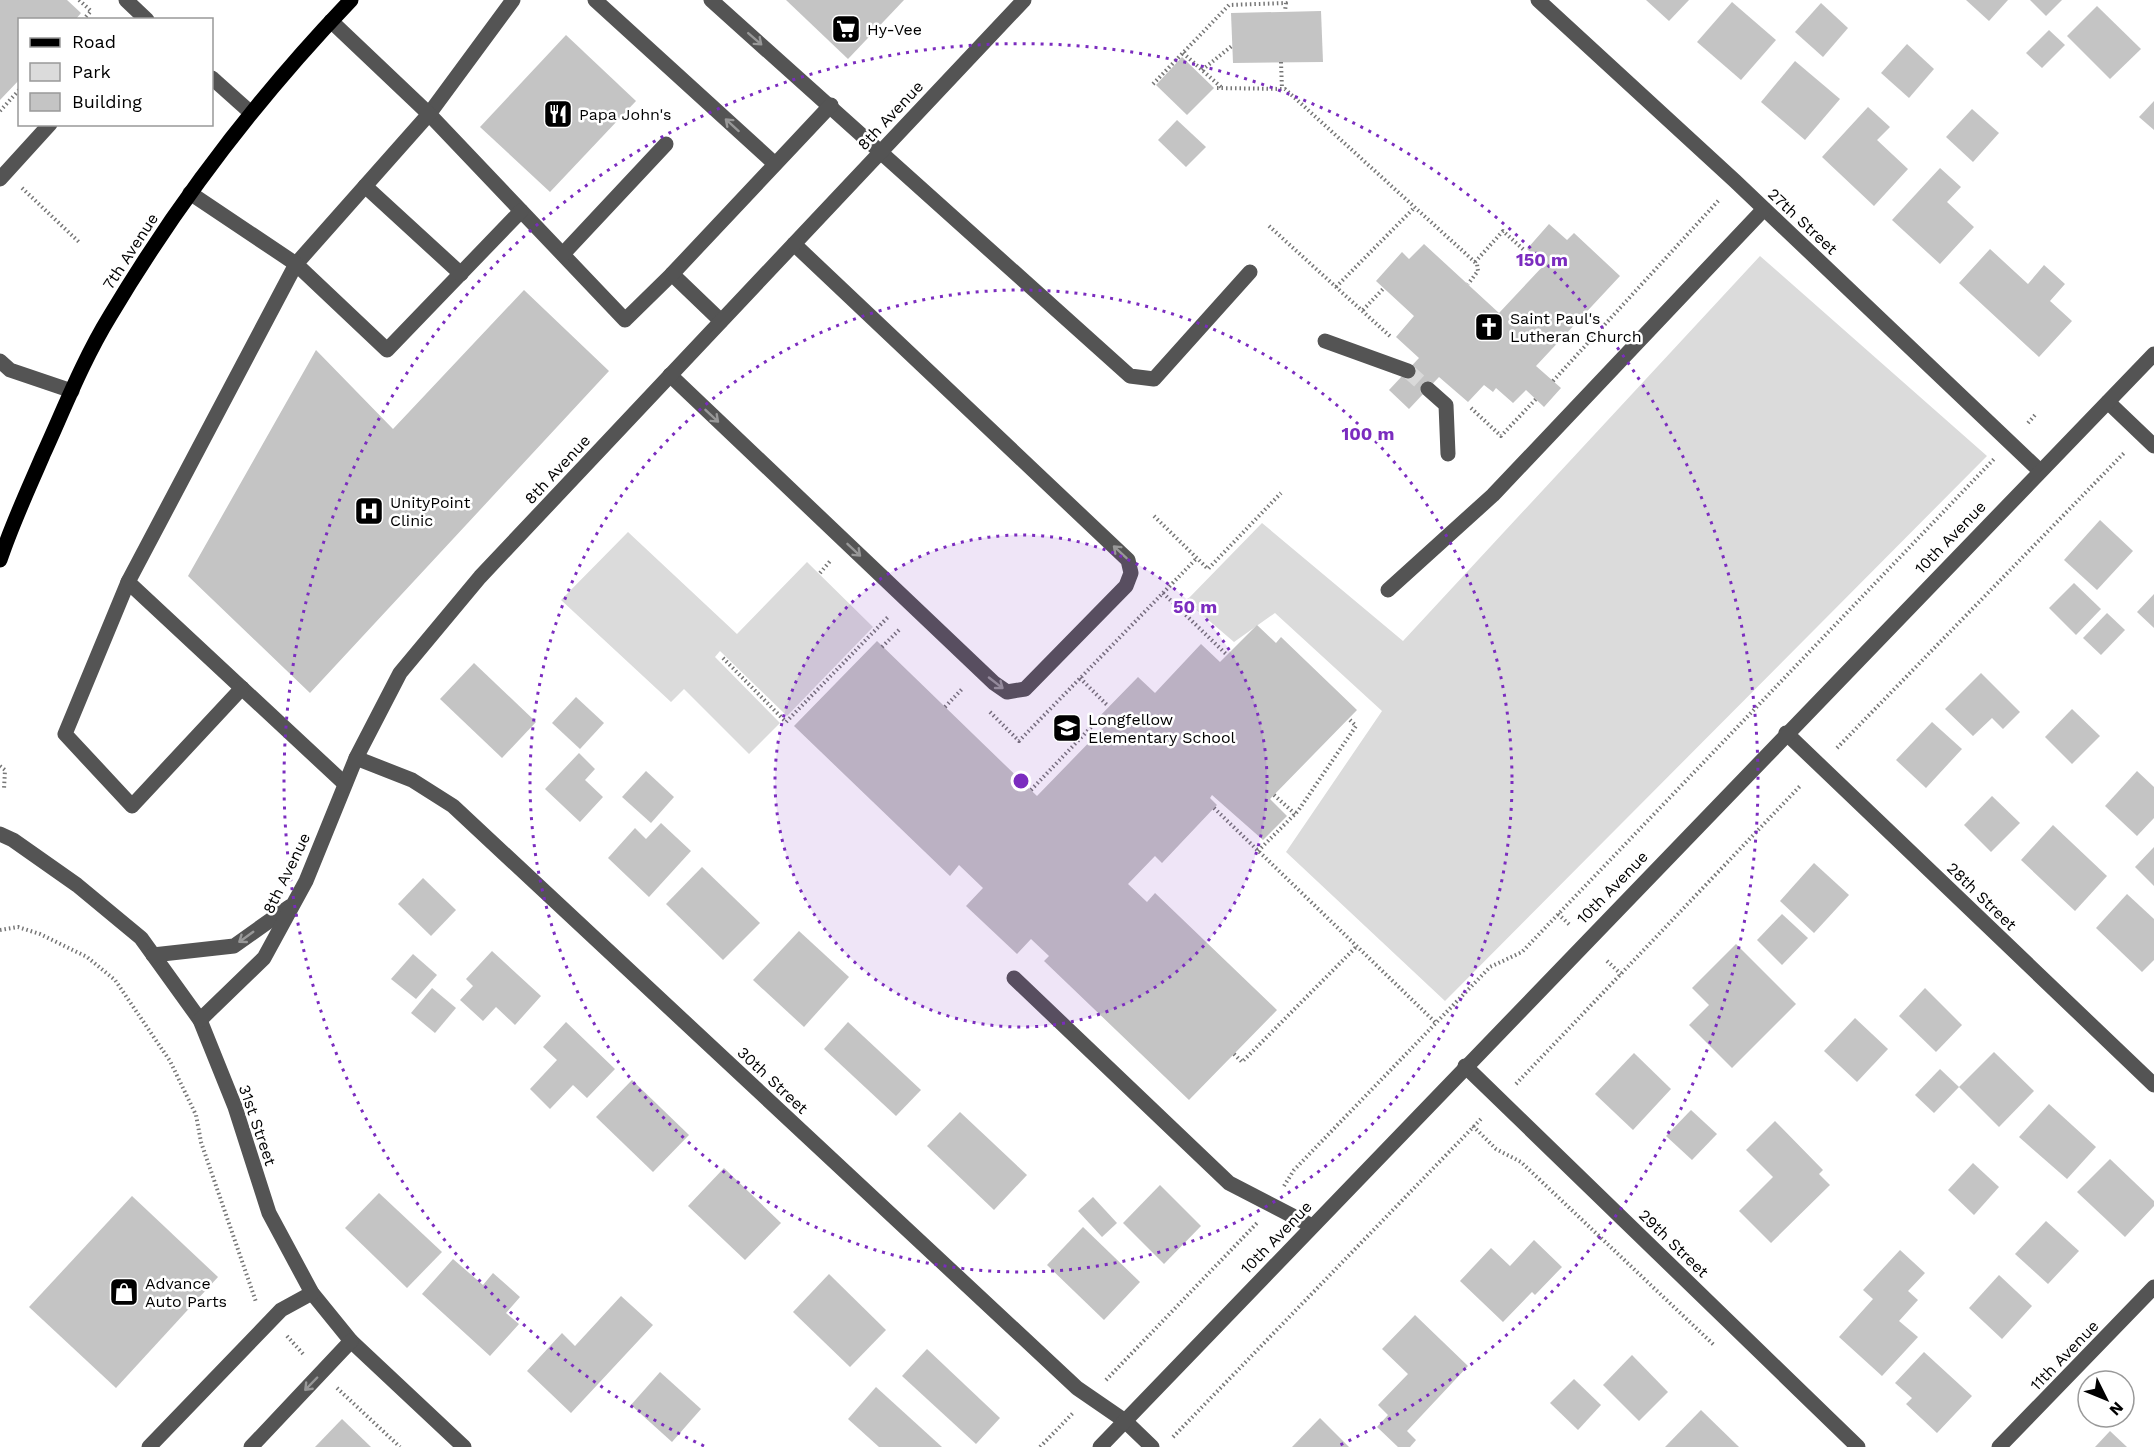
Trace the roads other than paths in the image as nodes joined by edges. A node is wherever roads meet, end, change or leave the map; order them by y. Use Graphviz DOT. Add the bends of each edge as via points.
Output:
graph roads {
  1 [pos="126,0"];
  2 [pos="351,0"];
  3 [pos="513,0"];
  4 [pos="595,0"];
  5 [pos="711,0"];
  6 [pos="1024,0"];
  7 [pos="1538,0"];
  8 [pos="146,18"];
  9 [pos="331,21"];
  10 [pos="213,79"];
  11 [pos="831,105"];
  12 [pos="250,112"];
  13 [pos="429,114"];
  14 [pos="48,126"];
  15 [pos="666,144"];
  16 [pos="880,152"];
  17 [pos="775,164"];
  18 [pos="3,176"];
  19 [pos="365,186"];
  20 [pos="190,193"];
  21 [pos="1764,209"];
  22 [pos="521,211"];
  23 [pos="794,244"];
  24 [pos="562,254"];
  25 [pos="296,264"];
  26 [pos="1250,272"];
  27 [pos="461,274"];
  28 [pos="672,274"];
  29 [pos="722,321"];
  30 [pos="1325,341"];
  31 [pos="2154,354"];
  32 [pos="0,361"];
  33 [pos="1408,370"];
  34 [pos="670,375"];
  35 [pos="1428,389"];
  36 [pos="72,391"];
  37 [pos="2108,402"];
  38 [pos="2154,446"];
  39 [pos="1448,454"];
  40 [pos="2040,471"];
  41 [pos="0,560"];
  42 [pos="128,582"];
  43 [pos="1388,590"];
  44 [pos="242,688"];
  45 [pos="1786,733"];
  46 [pos="356,758"];
  47 [pos="345,784"];
  48 [pos="0,834"];
  49 [pos="293,903"];
  50 [pos="153,955"];
  51 [pos="1014,978"];
  52 [pos="200,1020"];
  53 [pos="1465,1066"];
  54 [pos="2154,1085"];
  55 [pos="1312,1226"];
  56 [pos="2154,1287"];
  57 [pos="312,1293"];
  58 [pos="351,1341"];
  59 [pos="1125,1421"];
  60 [pos="455,1444"];
  61 [pos="156,1445"];
  62 [pos="250,1447"];
  63 [pos="1100,1447"];
  64 [pos="1152,1447"];
  65 [pos="1858,1447"];
  66 [pos="1999,1447"];
  1 -- 8 [label="street"];
  2 -- 9 [label="main road, 7th Avenue"];
  3 -- 13 [label="street"];
  17 -- 4 [label="street, one-way"];
  5 -- 11 [label="street, one-way"];
  6 -- 16 [label="street, 8th Avenue"];
  7 -- 21 [label="street, 27th Street"];
  9 -- 12 [label="main road, 7th Avenue"];
  9 -- 13 [label="street"];
  10 -- 12 [label="street"];
  11 -- 16 [label="street"];
  11 -- 17 [label="street"];
  12 -- 20 [label="main road, 7th Avenue"];
  13 -- 19 [label="street"];
  13 -- 22 [label="street"];
  14 -- 18 [label="street"];
  15 -- 24 [label="street"];
  16 -- 23 [label="street, 8th Avenue"];
  16 -- 26 [label="street" via="1130,376 1154,379"];
  17 -- 28 [label="street"];
  19 -- 25 [label="street"];
  19 -- 27 [label="street"];
  20 -- 25 [label="street"];
  20 -- 36 [label="main road, 7th Avenue" via="109,318"];
  21 -- 40 [label="street, 27th Street"];
  21 -- 43 [label="street" via="1493,495"];
  22 -- 24 [label="street"];
  22 -- 27 [label="street"];
  23 -- 29 [label="street, 8th Avenue"];
  34 -- 23 [label="street, one-way" via="1007,692 1025,689 1126,586 1131,573 1128,560"];
  24 -- 28 [label="street" via="626,320"];
  25 -- 27 [label="street" via="387,350"];
  25 -- 42 [label="street"];
  28 -- 29 [label="street"];
  29 -- 34 [label="street, 8th Avenue"];
  30 -- 33 [label="street"];
  31 -- 37 [label="street, 10th Avenue"];
  32 -- 36 [label="street" via="10,370"];
  34 -- 46 [label="street, 8th Avenue" via="480,577 400,673"];
  35 -- 39 [label="street" via="1446,405"];
  36 -- 41 [label="main road, 7th Avenue"];
  37 -- 38 [label="street"];
  37 -- 40 [label="street, 10th Avenue"];
  40 -- 45 [label="street, 10th Avenue"];
  42 -- 44 [label="street"];
  42 -- 44 [label="street" via="66,735 132,806"];
  44 -- 47 [label="street"];
  45 -- 53 [label="street, 10th Avenue"];
  45 -- 54 [label="street, 28th Street"];
  46 -- 47 [label="street, 8th Avenue"];
  46 -- 59 [label="street, 30th Street" via="412,780 453,806 1089,1397"];
  47 -- 49 [label="street, 8th Avenue" via="306,881"];
  48 -- 50 [label="street, 31st Street" via="77,885 141,938"];
  49 -- 50 [label="street, one-way" via="234,946"];
  49 -- 52 [label="street, 8th Avenue" via="264,958"];
  50 -- 52 [label="street, 31st Street"];
  51 -- 55 [label="street" via="1229,1183"];
  52 -- 57 [label="street, 31st Street" via="235,1107 269,1213"];
  53 -- 55 [label="street, 10th Avenue"];
  53 -- 65 [label="street, 29th Street"];
  55 -- 59 [label="street, 10th Avenue"];
  56 -- 66 [label="street, 11th Avenue"];
  57 -- 58 [label="street, 31st Street"];
  57 -- 61 [label="street" via="281,1310"];
  58 -- 60 [label="street, 31st Street"];
  58 -- 62 [label="street, one-way"];
  59 -- 63 [label="street, 10th Avenue"];
  59 -- 64 [label="street, 30th Street"];
}
